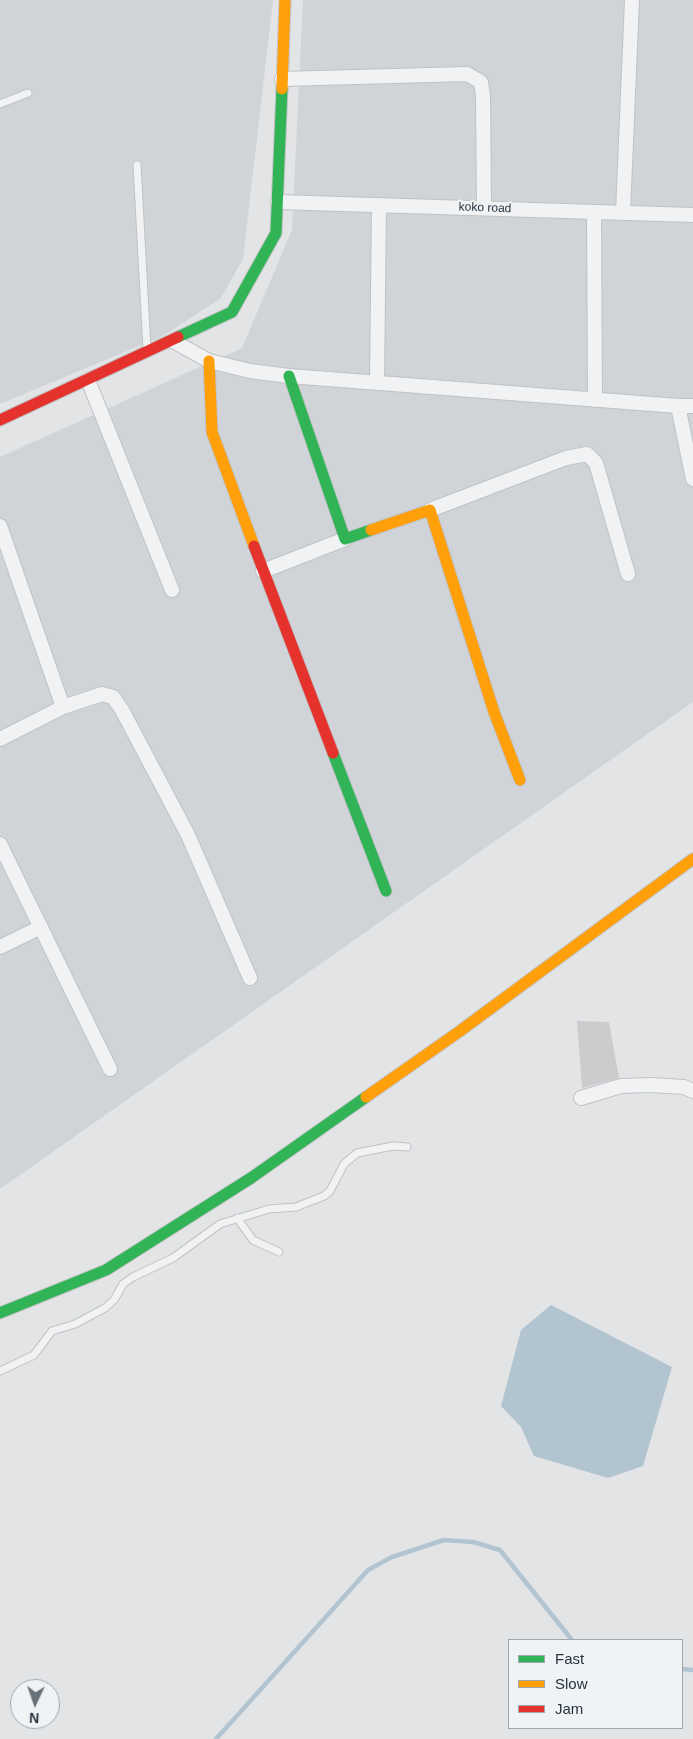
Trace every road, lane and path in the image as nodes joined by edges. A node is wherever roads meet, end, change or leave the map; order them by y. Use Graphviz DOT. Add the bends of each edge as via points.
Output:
graph roads {
  1 [pos="285,0"];
  2 [pos="632,0"];
  3 [pos="282,79"];
  4 [pos="28,93"];
  5 [pos="0,104"];
  6 [pos="137,165"];
  7 [pos="278,202"];
  8 [pos="379,205"];
  9 [pos="484,208"];
  10 [pos="594,212"];
  11 [pos="623,213"];
  12 [pos="693,215"];
  13 [pos="173,341"];
  14 [pos="148,352"];
  15 [pos="209,361"];
  16 [pos="289,376"];
  17 [pos="88,380"];
  18 [pos="377,383"];
  19 [pos="595,400"];
  20 [pos="678,406"];
  21 [pos="693,406"];
  22 [pos="0,420"];
  23 [pos="693,479"];
  24 [pos="430,510"];
  25 [pos="0,526"];
  26 [pos="345,539"];
  27 [pos="263,571"];
  28 [pos="628,574"];
  29 [pos="172,590"];
  30 [pos="63,706"];
  31 [pos="0,739"];
  32 [pos="520,780"];
  33 [pos="0,844"];
  34 [pos="693,859"];
  35 [pos="386,891"];
  36 [pos="41,927"];
  37 [pos="0,947"];
  38 [pos="250,978"];
  39 [pos="110,1068"];
  40 [pos="693,1091"];
  41 [pos="581,1098"];
  42 [pos="407,1148"];
  43 [pos="237,1218"];
  44 [pos="279,1252"];
  45 [pos="0,1313"];
  46 [pos="0,1371"];
  1 -- 3 [label="street"];
  2 -- 11 [label="street"];
  3 -- 7 [label="street"];
  3 -- 9 [label="street" via="467,74 481,82 484,96"];
  4 -- 5 [label="lane"];
  6 -- 14 [label="lane"];
  7 -- 8 [label="street, koko road"];
  7 -- 13 [label="street" via="276,233 232,312"];
  8 -- 9 [label="street, koko road"];
  8 -- 18 [label="street"];
  9 -- 10 [label="street, koko road"];
  10 -- 11 [label="street, koko road"];
  10 -- 19 [label="street"];
  11 -- 12 [label="street, koko road"];
  13 -- 14 [label="street"];
  13 -- 15 [label="street"];
  14 -- 17 [label="street"];
  15 -- 16 [label="street"];
  15 -- 27 [label="street" via="212,432"];
  16 -- 18 [label="street"];
  16 -- 26 [label="street"];
  17 -- 22 [label="street"];
  17 -- 29 [label="street"];
  18 -- 19 [label="street"];
  19 -- 20 [label="street"];
  20 -- 21 [label="street"];
  20 -- 23 [label="street"];
  24 -- 26 [label="street"];
  24 -- 28 [label="street" via="566,458 587,454 596,463"];
  24 -- 32 [label="street" via="494,712"];
  25 -- 30 [label="street"];
  26 -- 27 [label="street"];
  27 -- 35 [label="street"];
  30 -- 31 [label="street"];
  30 -- 38 [label="street" via="102,694 113,697 188,835"];
  33 -- 36 [label="street"];
  34 -- 45 [label="street" via="468,1025 251,1178 106,1270"];
  36 -- 37 [label="street"];
  36 -- 39 [label="street"];
  40 -- 41 [label="street" via="651,1084 621,1086"];
  42 -- 43 [label="lane" via="393,1146 357,1153 344,1164 324,1196 296,1207 269,1209"];
  43 -- 44 [label="lane" via="253,1240"];
  43 -- 46 [label="lane" via="220,1224 173,1258 133,1277 123,1284 105,1308 52,1332 34,1355"];
}
